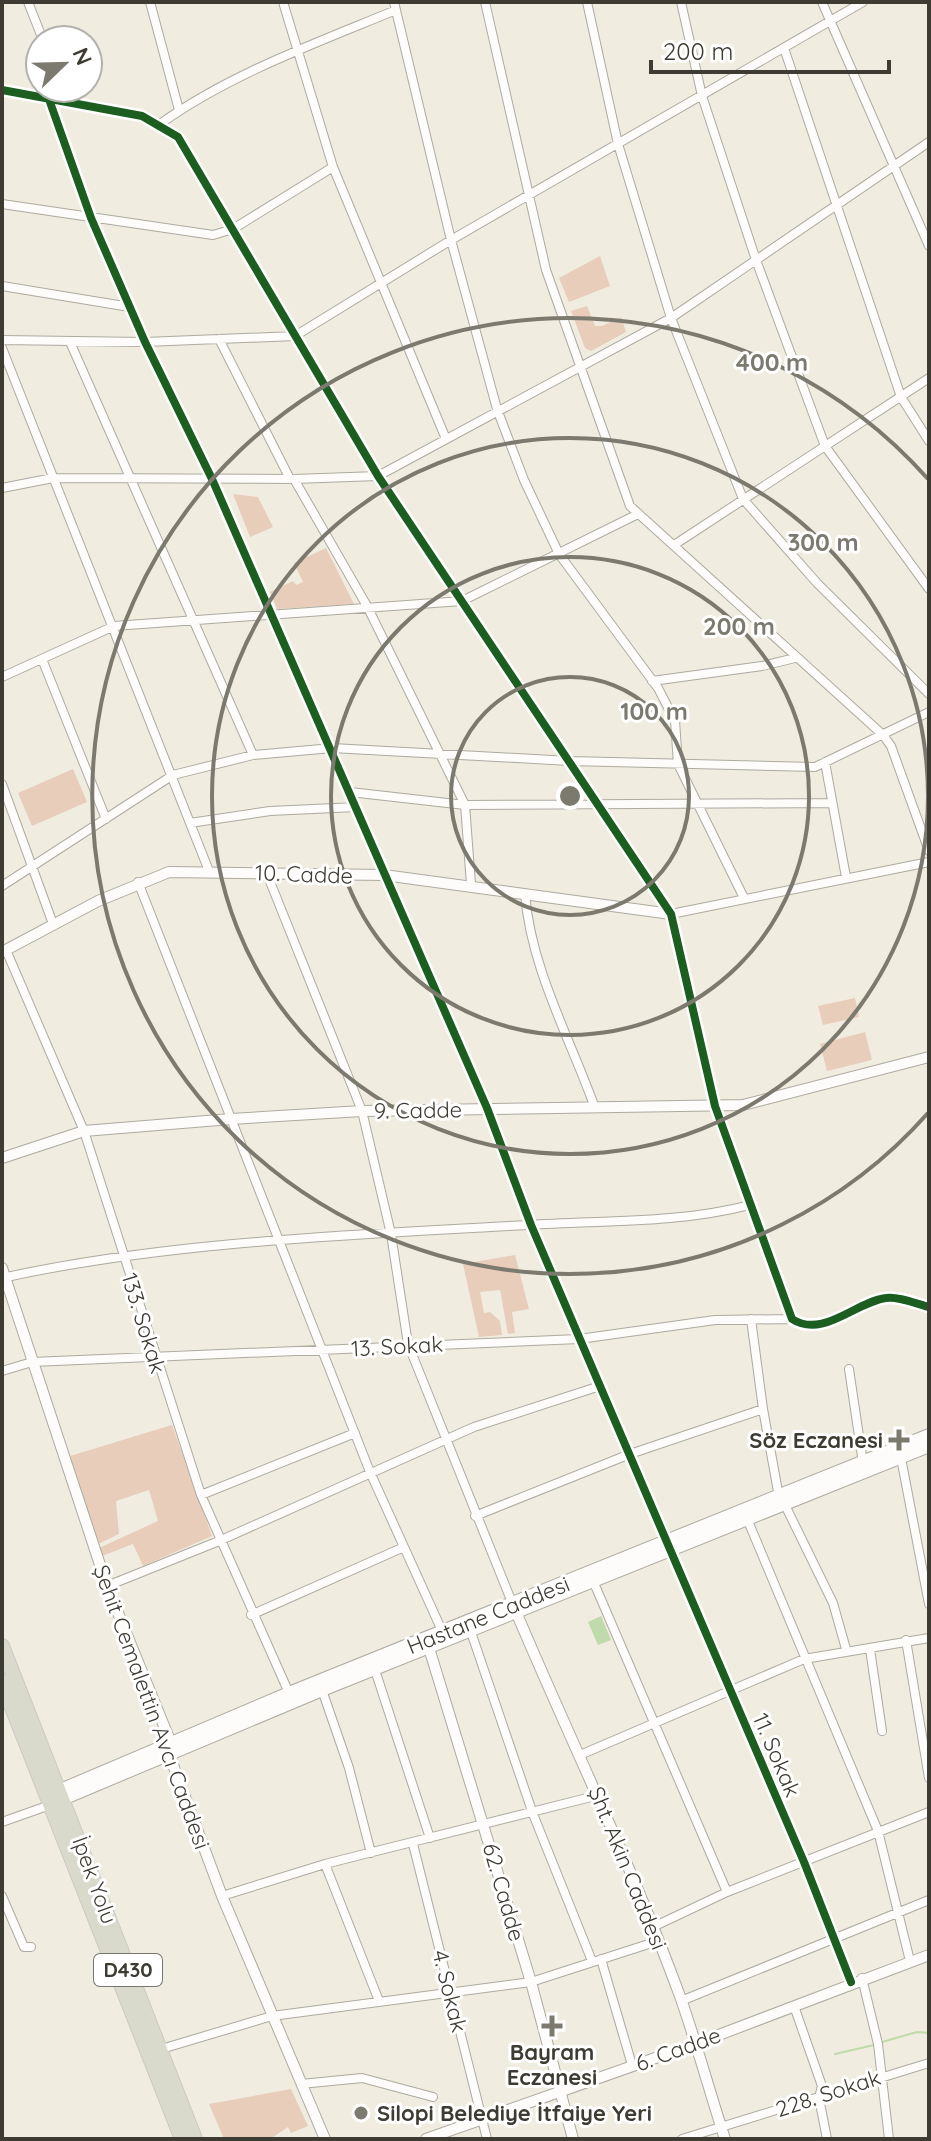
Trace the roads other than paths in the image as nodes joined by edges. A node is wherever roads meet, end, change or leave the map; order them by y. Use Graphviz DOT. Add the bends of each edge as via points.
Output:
graph roads {
  1 [pos="28,2"];
  2 [pos="150,2"];
  3 [pos="283,2"];
  4 [pos="485,2"];
  5 [pos="587,2"];
  6 [pos="681,2"];
  7 [pos="822,2"];
  8 [pos="863,2"];
  9 [pos="395,6"];
  10 [pos="831,22"];
  11 [pos="37,24"];
  12 [pos="784,48"];
  13 [pos="296,51"];
  14 [pos="2,90"];
  15 [pos="24,91"];
  16 [pos="702,96"];
  17 [pos="50,104"];
  18 [pos="94,104"];
  19 [pos="179,110"];
  20 [pos="160,124"];
  21 [pos="929,142"];
  22 [pos="618,144"];
  23 [pos="895,165"];
  24 [pos="333,167"];
  25 [pos="527,198"];
  26 [pos="2,204"];
  27 [pos="836,205"];
  28 [pos="91,218"];
  29 [pos="233,229"];
  30 [pos="451,240"];
  31 [pos="929,246"];
  32 [pos="756,260"];
  33 [pos="381,284"];
  34 [pos="2,286"];
  35 [pos="130,307"];
  36 [pos="671,318"];
  37 [pos="295,336"];
  38 [pos="219,339"];
  39 [pos="2,340"];
  40 [pos="70,342"];
  41 [pos="145,342"];
  42 [pos="2,348"];
  43 [pos="578,366"];
  44 [pos="929,378"];
  45 [pos="901,397"];
  46 [pos="497,409"];
  47 [pos="446,439"];
  48 [pos="929,441"];
  49 [pos="825,446"];
  50 [pos="378,476"];
  51 [pos="53,478"];
  52 [pos="129,478"];
  53 [pos="212,479"];
  54 [pos="292,479"];
  55 [pos="2,488"];
  56 [pos="743,499"];
  57 [pos="638,514"];
  58 [pos="674,545"];
  59 [pos="559,554"];
  60 [pos="929,589"];
  61 [pos="462,601"];
  62 [pos="367,606"];
  63 [pos="271,614"];
  64 [pos="193,619"];
  65 [pos="114,626"];
  66 [pos="795,658"];
  67 [pos="42,659"];
  68 [pos="2,677"];
  69 [pos="652,681"];
  70 [pos="929,694"];
  71 [pos="929,712"];
  72 [pos="883,735"];
  73 [pos="332,748"];
  74 [pos="253,755"];
  75 [pos="437,755"];
  76 [pos="570,761"];
  77 [pos="825,762"];
  78 [pos="678,764"];
  79 [pos="173,775"];
  80 [pos="2,784"];
  81 [pos="350,792"];
  82 [pos="832,803"];
  83 [pos="465,805"];
  84 [pos="699,806"];
  85 [pos="356,807"];
  86 [pos="600,807"];
  87 [pos="106,819"];
  88 [pos="190,823"];
  89 [pos="929,847"];
  90 [pos="929,862"];
  91 [pos="32,868"];
  92 [pos="209,871"];
  93 [pos="267,874"];
  94 [pos="384,875"];
  95 [pos="846,877"];
  96 [pos="138,882"];
  97 [pos="471,884"];
  98 [pos="2,886"];
  99 [pos="525,894"];
  100 [pos="744,898"];
  101 [pos="671,914"];
  102 [pos="53,924"];
  103 [pos="4,951"];
  104 [pos="929,1057"];
  105 [pos="715,1106"];
  106 [pos="487,1108"];
  107 [pos="595,1108"];
  108 [pos="362,1111"];
  109 [pos="231,1119"];
  110 [pos="84,1131"];
  111 [pos="2,1158"];
  112 [pos="750,1205"];
  113 [pos="531,1225"];
  114 [pos="391,1234"];
  115 [pos="277,1242"];
  116 [pos="124,1258"];
  117 [pos="3,1274"];
  118 [pos="929,1307"];
  119 [pos="751,1319"];
  120 [pos="792,1319"];
  121 [pos="579,1339"];
  122 [pos="408,1344"];
  123 [pos="324,1350"];
  124 [pos="154,1356"];
  125 [pos="32,1362"];
  126 [pos="849,1369"];
  127 [pos="2,1371"];
  128 [pos="600,1386"];
  129 [pos="763,1409"];
  130 [pos="355,1433"];
  131 [pos="929,1435"];
  132 [pos="445,1440"];
  133 [pos="929,1446"];
  134 [pos="630,1454"];
  135 [pos="901,1458"];
  136 [pos="863,1463"];
  137 [pos="370,1472"];
  138 [pos="201,1495"];
  139 [pos="782,1501"];
  140 [pos="475,1516"];
  141 [pos="748,1521"];
  142 [pos="219,1541"];
  143 [pos="404,1547"];
  144 [pos="667,1547"];
  145 [pos="594,1583"];
  146 [pos="107,1586"];
  147 [pos="929,1604"];
  148 [pos="515,1609"];
  149 [pos="251,1615"];
  150 [pos="471,1632"];
  151 [pos="443,1633"];
  152 [pos="929,1638"];
  153 [pos="906,1640"];
  154 [pos="2,1646"];
  155 [pos="429,1648"];
  156 [pos="846,1649"];
  157 [pos="870,1649"];
  158 [pos="804,1659"];
  159 [pos="375,1670"];
  160 [pos="3,1687"];
  161 [pos="322,1690"];
  162 [pos="730,1691"];
  163 [pos="289,1693"];
  164 [pos="656,1724"];
  165 [pos="882,1731"];
  166 [pos="170,1748"];
  167 [pos="580,1755"];
  168 [pos="929,1778"];
  169 [pos="599,1795"];
  170 [pos="56,1797"];
  171 [pos="929,1812"];
  172 [pos="533,1814"];
  173 [pos="2,1822"];
  174 [pos="485,1825"];
  175 [pos="878,1831"];
  176 [pos="430,1838"];
  177 [pos="413,1844"];
  178 [pos="371,1853"];
  179 [pos="804,1862"];
  180 [pos="325,1864"];
  181 [pos="727,1892"];
  182 [pos="2,1896"];
  183 [pos="222,1896"];
  184 [pos="929,1900"];
  185 [pos="900,1913"];
  186 [pos="653,1927"];
  187 [pos="833,1937"];
  188 [pos="658,1941"];
  189 [pos="31,1947"];
  190 [pos="929,1955"];
  191 [pos="596,1960"];
  192 [pos="910,1961"];
  193 [pos="856,1980"];
  194 [pos="531,1982"];
  195 [pos="451,1994"];
  196 [pos="379,2001"];
  197 [pos="681,2001"];
  198 [pos="794,2006"];
  199 [pos="272,2016"];
  200 [pos="695,2044"];
  201 [pos="158,2050"];
  202 [pos="929,2063"];
  203 [pos="632,2065"];
  204 [pos="882,2075"];
  205 [pos="301,2084"];
  206 [pos="559,2092"];
  207 [pos="433,2097"];
  208 [pos="819,2098"];
  209 [pos="480,2120"];
  210 [pos="455,2134"];
  211 [pos="723,2134"];
  212 [pos="182,2139"];
  213 [pos="195,2139"];
  214 [pos="325,2139"];
  215 [pos="426,2139"];
  216 [pos="487,2139"];
  217 [pos="573,2139"];
  218 [pos="682,2139"];
  219 [pos="827,2139"];
  220 [pos="889,2139"];
  1 -- 11 [label="street"];
  2 -- 19 [label="street"];
  3 -- 13 [label="street"];
  4 -- 25 [label="street"];
  5 -- 22 [label="street"];
  6 -- 16 [label="street"];
  7 -- 10 [label="street"];
  8 -- 10 [label="street"];
  9 -- 13 [label="street"];
  9 -- 30 [label="street"];
  10 -- 12 [label="street"];
  10 -- 23 [label="street"];
  12 -- 16 [label="street"];
  12 -- 27 [label="street"];
  13 -- 19 [label="street"];
  13 -- 24 [label="street"];
  14 -- 15 [label="street"];
  16 -- 22 [label="street"];
  16 -- 32 [label="street"];
  17 -- 28 [label="street, 11. Sokak"];
  18 -- 20 [label="street"];
  19 -- 20 [label="street"];
  20 -- 29 [label="street" via="178,137"];
  21 -- 23 [label="street"];
  22 -- 25 [label="street"];
  22 -- 36 [label="street"];
  23 -- 27 [label="street"];
  23 -- 31 [label="street"];
  24 -- 29 [label="street"];
  24 -- 33 [label="street"];
  25 -- 30 [label="street"];
  25 -- 43 [label="street"];
  26 -- 28 [label="street"];
  27 -- 32 [label="street"];
  27 -- 45 [label="street"];
  28 -- 29 [label="street" via="213,235"];
  28 -- 35 [label="street, 11. Sokak"];
  29 -- 37 [label="street"];
  30 -- 33 [label="street"];
  30 -- 46 [label="street"];
  32 -- 36 [label="street"];
  32 -- 49 [label="street"];
  33 -- 37 [label="street"];
  33 -- 47 [label="street"];
  34 -- 35 [label="street"];
  35 -- 41 [label="street, 11. Sokak"];
  36 -- 43 [label="street"];
  36 -- 56 [label="street"];
  37 -- 38 [label="street"];
  37 -- 50 [label="street"];
  38 -- 41 [label="street"];
  38 -- 54 [label="street"];
  39 -- 40 [label="street"];
  40 -- 41 [label="street"];
  40 -- 52 [label="street"];
  41 -- 53 [label="street, 11. Sokak"];
  42 -- 51 [label="street"];
  43 -- 46 [label="street"];
  43 -- 57 [label="street" via="630,506"];
  44 -- 45 [label="street"];
  45 -- 48 [label="street"];
  45 -- 49 [label="street"];
  46 -- 47 [label="street"];
  46 -- 59 [label="street"];
  47 -- 50 [label="street"];
  49 -- 56 [label="street"];
  49 -- 60 [label="street"];
  50 -- 54 [label="street"];
  50 -- 61 [label="street"];
  51 -- 52 [label="street"];
  51 -- 55 [label="street"];
  51 -- 65 [label="street"];
  52 -- 53 [label="street"];
  52 -- 64 [label="street"];
  53 -- 54 [label="street"];
  53 -- 63 [label="street, 11. Sokak"];
  54 -- 62 [label="street"];
  56 -- 58 [label="street"];
  56 -- 70 [label="street" via="817,583"];
  57 -- 58 [label="street"];
  57 -- 59 [label="street"];
  58 -- 66 [label="street"];
  59 -- 61 [label="street"];
  59 -- 69 [label="street"];
  61 -- 62 [label="street"];
  61 -- 76 [label="street"];
  62 -- 63 [label="street"];
  62 -- 75 [label="street"];
  63 -- 64 [label="street"];
  63 -- 73 [label="street, 11. Sokak"];
  64 -- 65 [label="street"];
  64 -- 74 [label="street"];
  65 -- 67 [label="street"];
  65 -- 79 [label="street"];
  66 -- 69 [label="street"];
  66 -- 72 [label="street"];
  67 -- 68 [label="street"];
  67 -- 87 [label="street"];
  69 -- 78 [label="street" via="675,721"];
  71 -- 72 [label="street"];
  72 -- 77 [label="street"];
  72 -- 89 [label="street"];
  73 -- 74 [label="street"];
  73 -- 75 [label="street"];
  73 -- 81 [label="street, 11. Sokak"];
  74 -- 79 [label="street"];
  75 -- 76 [label="street"];
  75 -- 83 [label="street"];
  76 -- 78 [label="street"];
  76 -- 86 [label="street"];
  77 -- 78 [label="street" via="815,767"];
  77 -- 82 [label="street"];
  78 -- 84 [label="street"];
  79 -- 87 [label="street"];
  79 -- 88 [label="street"];
  80 -- 91 [label="street"];
  81 -- 83 [label="street"];
  81 -- 85 [label="street, 11. Sokak"];
  82 -- 84 [label="street"];
  82 -- 95 [label="street"];
  83 -- 86 [label="street"];
  83 -- 97 [label="street"];
  84 -- 86 [label="street"];
  84 -- 100 [label="street"];
  85 -- 88 [label="street" via="270,811"];
  85 -- 94 [label="street, 11. Sokak"];
  86 -- 101 [label="street"];
  87 -- 91 [label="street"];
  88 -- 92 [label="street"];
  90 -- 95 [label="street"];
  91 -- 98 [label="street"];
  91 -- 102 [label="street"];
  92 -- 93 [label="street, 10. Cadde"];
  92 -- 96 [label="street, 10. Cadde" via="169,872"];
  93 -- 94 [label="street, 10. Cadde"];
  93 -- 108 [label="street"];
  94 -- 97 [label="street, 10. Cadde"];
  94 -- 106 [label="street, 11. Sokak"];
  95 -- 100 [label="street"];
  96 -- 102 [label="street, 10. Cadde"];
  96 -- 109 [label="street"];
  97 -- 99 [label="street, 10. Cadde"];
  99 -- 101 [label="street, 10. Cadde"];
  99 -- 107 [label="street" via="537,958"];
  100 -- 101 [label="street"];
  101 -- 105 [label="street"];
  102 -- 103 [label="street, 10. Cadde"];
  103 -- 110 [label="street, 133. Sokak"];
  104 -- 105 [label="street, 9. Cadde" via="743,1105"];
  105 -- 107 [label="street, 9. Cadde"];
  105 -- 112 [label="street"];
  106 -- 107 [label="street, 9. Cadde"];
  106 -- 108 [label="street, 9. Cadde"];
  106 -- 113 [label="street, 11. Sokak"];
  108 -- 109 [label="street, 9. Cadde"];
  108 -- 114 [label="street"];
  109 -- 110 [label="street, 9. Cadde"];
  109 -- 115 [label="street"];
  110 -- 111 [label="street, 9. Cadde"];
  110 -- 116 [label="street, 133. Sokak"];
  112 -- 113 [label="street" via="664,1220"];
  112 -- 120 [label="street"];
  113 -- 114 [label="street"];
  113 -- 121 [label="street, 11. Sokak"];
  114 -- 115 [label="street"];
  114 -- 122 [label="street"];
  115 -- 116 [label="street"];
  115 -- 123 [label="street"];
  116 -- 117 [label="street"];
  116 -- 124 [label="street, 133. Sokak"];
  117 -- 125 [label="street, Şehit Cemalettin Avcı Caddesi"];
  118 -- 120 [label="street, 13. Sokak" via="887,1297 820,1325"];
  119 -- 120 [label="street, 13. Sokak"];
  119 -- 121 [label="street, 13. Sokak"];
  119 -- 129 [label="street"];
  121 -- 122 [label="street, 13. Sokak"];
  121 -- 128 [label="street, 11. Sokak"];
  122 -- 123 [label="street, 13. Sokak"];
  122 -- 132 [label="street"];
  123 -- 124 [label="street, 13. Sokak"];
  123 -- 130 [label="street"];
  124 -- 125 [label="street, 13. Sokak"];
  124 -- 138 [label="street, 133. Sokak"];
  125 -- 127 [label="street, 13. Sokak"];
  125 -- 146 [label="street, Şehit Cemalettin Avcı Caddesi"];
  126 -- 136 [label="street"];
  128 -- 132 [label="street"];
  128 -- 134 [label="street, 11. Sokak"];
  129 -- 134 [label="street"];
  129 -- 139 [label="street"];
  130 -- 137 [label="street"];
  130 -- 138 [label="street"];
  131 -- 136 [label="main road, Hastane Caddesi"];
  132 -- 137 [label="street"];
  132 -- 140 [label="street"];
  133 -- 135 [label="main road, Hastane Caddesi"];
  134 -- 140 [label="street"];
  134 -- 144 [label="street, 11. Sokak"];
  135 -- 139 [label="main road, Hastane Caddesi"];
  135 -- 147 [label="street"];
  136 -- 139 [label="main road, Hastane Caddesi"];
  137 -- 142 [label="street"];
  137 -- 143 [label="street"];
  138 -- 142 [label="street, 133. Sokak"];
  139 -- 141 [label="main road, Hastane Caddesi"];
  139 -- 144 [label="main road, Hastane Caddesi"];
  139 -- 156 [label="street" via="833,1603"];
  140 -- 148 [label="street"];
  141 -- 144 [label="main road, Hastane Caddesi"];
  141 -- 158 [label="street"];
  142 -- 146 [label="street"];
  142 -- 149 [label="street, 133. Sokak"];
  143 -- 149 [label="street"];
  143 -- 151 [label="street"];
  144 -- 145 [label="main road, Hastane Caddesi"];
  144 -- 148 [label="main road, Hastane Caddesi"];
  144 -- 162 [label="street, 11. Sokak"];
  145 -- 148 [label="main road, Hastane Caddesi"];
  145 -- 164 [label="street"];
  146 -- 166 [label="street, Şehit Cemalettin Avcı Caddesi"];
  148 -- 150 [label="main road, Hastane Caddesi"];
  148 -- 151 [label="main road, Hastane Caddesi"];
  148 -- 167 [label="street, Şht. Akin Caddesi"];
  149 -- 163 [label="street, 133. Sokak"];
  150 -- 155 [label="main road, Hastane Caddesi"];
  150 -- 172 [label="street"];
  151 -- 163 [label="main road, Hastane Caddesi"];
  152 -- 153 [label="street"];
  153 -- 157 [label="street"];
  153 -- 168 [label="street"];
  154 -- 170 [label="highway, D430"];
  155 -- 159 [label="main road, Hastane Caddesi"];
  155 -- 174 [label="street, 62. Cadde"];
  156 -- 157 [label="street"];
  156 -- 158 [label="street"];
  157 -- 165 [label="street"];
  158 -- 162 [label="street"];
  158 -- 175 [label="street"];
  159 -- 161 [label="main road, Hastane Caddesi"];
  159 -- 176 [label="street"];
  160 -- 170 [label="highway, D430"];
  161 -- 166 [label="main road, Hastane Caddesi"];
  161 -- 178 [label="street"];
  162 -- 164 [label="street"];
  162 -- 179 [label="street, 11. Sokak"];
  163 -- 166 [label="main road, Hastane Caddesi"];
  164 -- 167 [label="street"];
  164 -- 181 [label="street"];
  166 -- 170 [label="main road, Hastane Caddesi"];
  166 -- 183 [label="street, Şehit Cemalettin Avcı Caddesi"];
  167 -- 169 [label="street, Şht. Akin Caddesi"];
  169 -- 172 [label="street"];
  169 -- 186 [label="street, Şht. Akin Caddesi"];
  170 -- 173 [label="street"];
  170 -- 201 [label="highway, İpek Yolu / D430"];
  170 -- 212 [label="highway, D430"];
  171 -- 175 [label="street"];
  172 -- 174 [label="street"];
  172 -- 191 [label="street"];
  174 -- 176 [label="street"];
  174 -- 194 [label="street, 62. Cadde"];
  175 -- 179 [label="street"];
  175 -- 185 [label="street"];
  176 -- 177 [label="street"];
  177 -- 178 [label="street"];
  177 -- 195 [label="street, 4. Sokak"];
  178 -- 180 [label="street"];
  179 -- 181 [label="street"];
  179 -- 187 [label="street, 11. Sokak"];
  180 -- 183 [label="street"];
  180 -- 196 [label="street"];
  181 -- 186 [label="street"];
  182 -- 189 [label="street" via="24,1947"];
  183 -- 199 [label="street, Şehit Cemalettin Avcı Caddesi"];
  184 -- 185 [label="street"];
  185 -- 187 [label="street"];
  185 -- 192 [label="street"];
  186 -- 188 [label="street, Şht. Akin Caddesi"];
  187 -- 193 [label="street, 11. Sokak"];
  187 -- 197 [label="street"];
  188 -- 191 [label="street"];
  188 -- 197 [label="street, Şht. Akin Caddesi"];
  190 -- 192 [label="street, 6. Cadde"];
  191 -- 194 [label="street"];
  191 -- 203 [label="street"];
  192 -- 193 [label="street, 6. Cadde"];
  193 -- 198 [label="street, 6. Cadde"];
  193 -- 204 [label="street, 11. Sokak"];
  194 -- 195 [label="street"];
  194 -- 206 [label="street, 62. Cadde"];
  195 -- 196 [label="street"];
  195 -- 209 [label="street, 4. Sokak"];
  196 -- 199 [label="street"];
  197 -- 200 [label="street, Şht. Akin Caddesi"];
  198 -- 200 [label="street, 6. Cadde"];
  198 -- 208 [label="street" via="822,2086"];
  199 -- 201 [label="street"];
  199 -- 205 [label="street, Şehit Cemalettin Avcı Caddesi"];
  200 -- 203 [label="street, 6. Cadde"];
  200 -- 211 [label="street, Şht. Akin Caddesi"];
  201 -- 213 [label="highway, İpek Yolu / D430"];
  202 -- 204 [label="street, 228. Sokak"];
  203 -- 206 [label="street, 6. Cadde"];
  204 -- 208 [label="street, 228. Sokak"];
  204 -- 220 [label="street, 11. Sokak"];
  205 -- 207 [label="street" via="362,2078"];
  205 -- 214 [label="street, Şehit Cemalettin Avcı Caddesi"];
  206 -- 209 [label="street, 6. Cadde"];
  206 -- 217 [label="street, 62. Cadde"];
  208 -- 211 [label="street, 228. Sokak"];
  208 -- 219 [label="street"];
  209 -- 210 [label="street, 6. Cadde"];
  209 -- 216 [label="street, 4. Sokak"];
  210 -- 215 [label="street, 6. Cadde"];
  211 -- 218 [label="street, 228. Sokak"];
}
